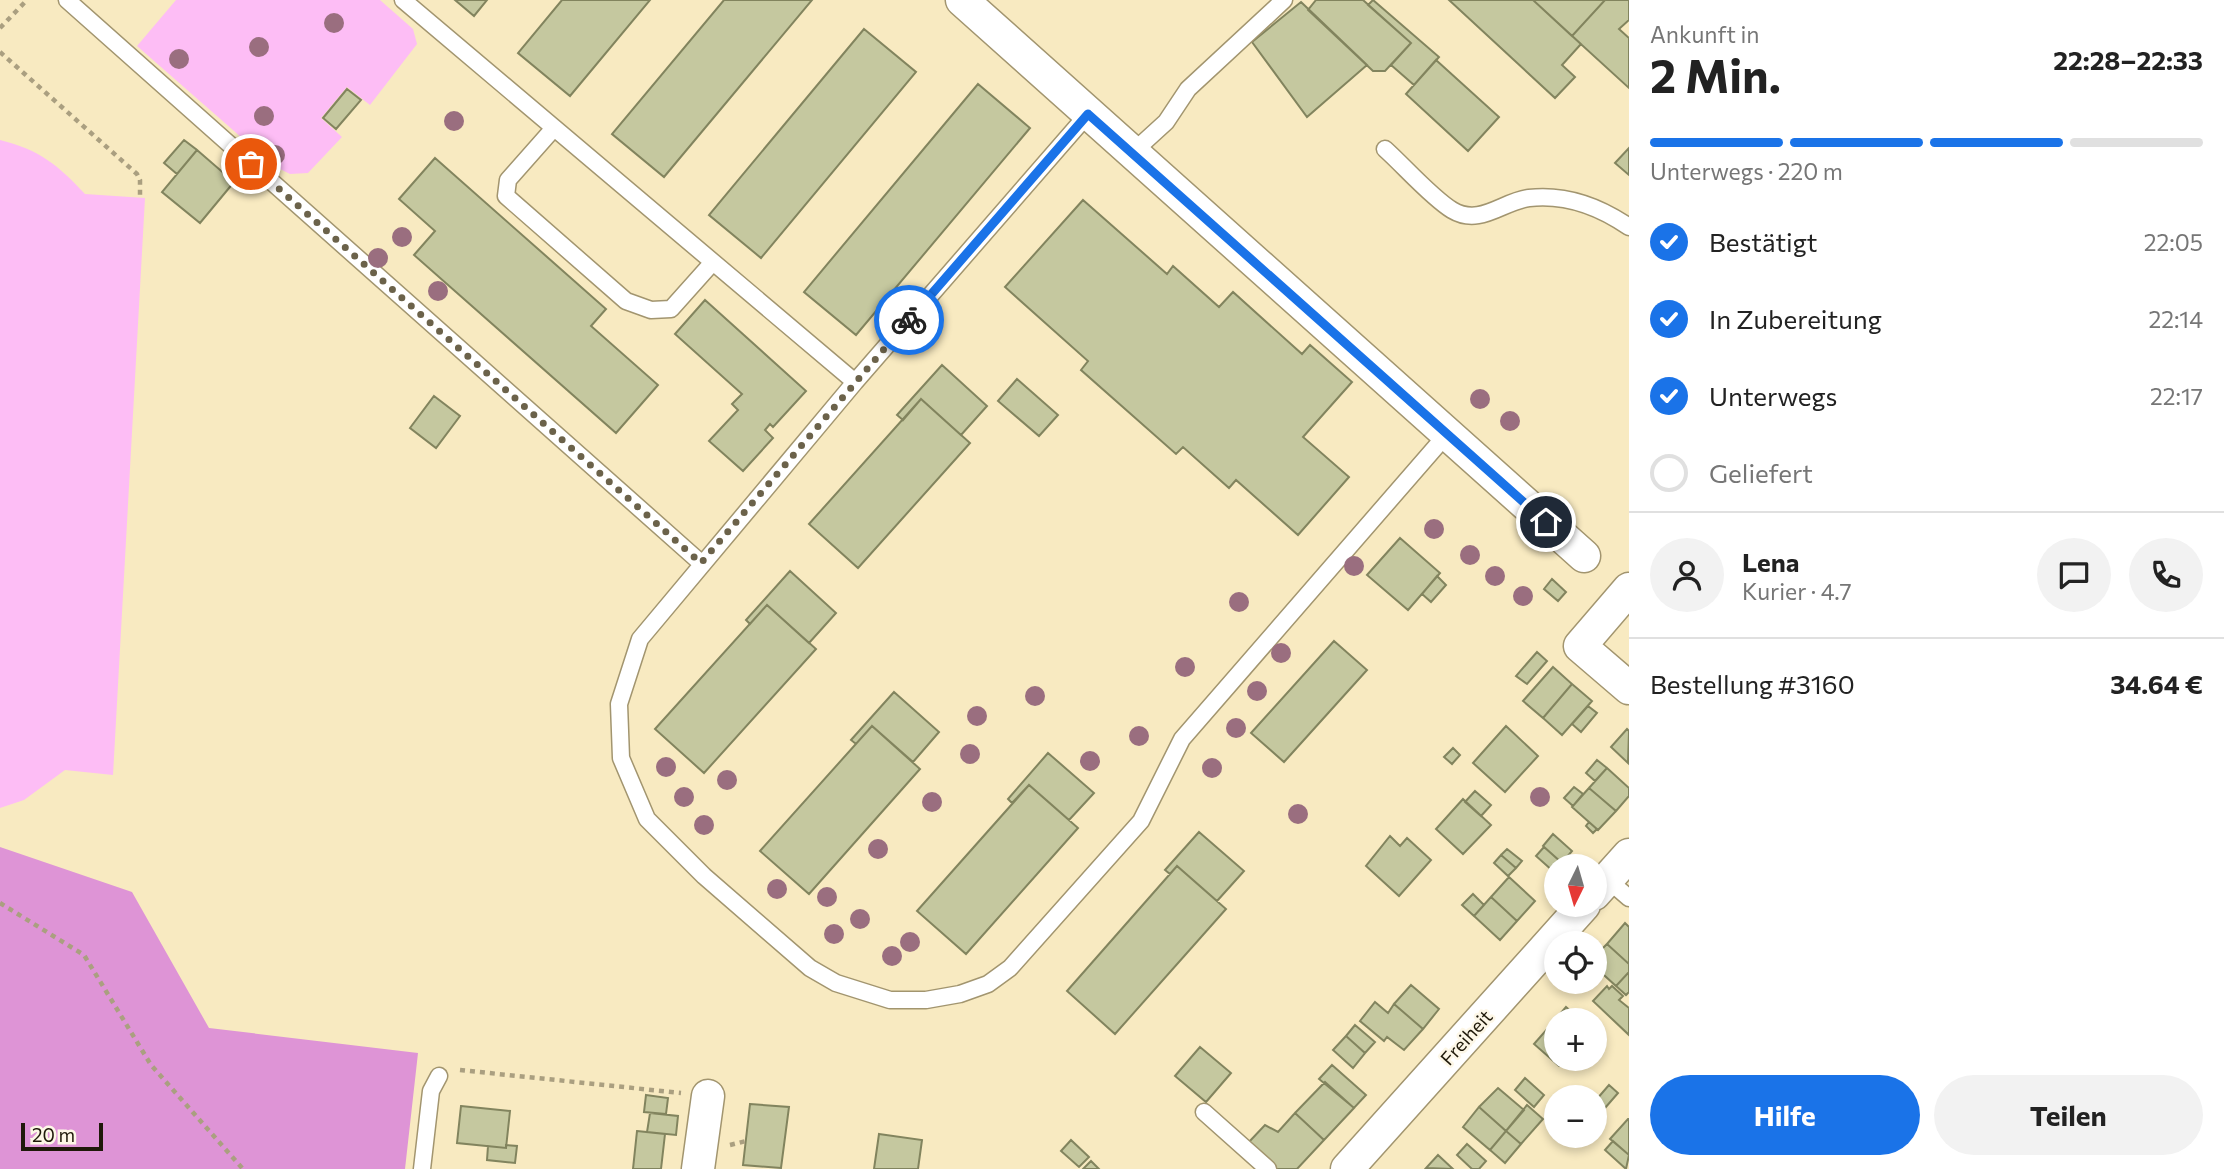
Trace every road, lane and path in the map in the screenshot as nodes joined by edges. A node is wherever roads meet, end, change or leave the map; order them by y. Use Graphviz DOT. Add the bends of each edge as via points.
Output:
graph roads {
  1 [pos="27,0"];
  2 [pos="67,0"];
  3 [pos="403,0"];
  4 [pos="962,0"];
  5 [pos="1284,0"];
  6 [pos="0,28"];
  7 [pos="0,52"];
  8 [pos="1088,114"];
  9 [pos="554,128"];
  10 [pos="1385,149"];
  11 [pos="1132,153"];
  12 [pos="140,198"];
  13 [pos="1629,227"];
  14 [pos="713,262"];
  15 [pos="855,383"];
  16 [pos="1447,434"];
  17 [pos="1584,556"];
  18 [pos="701,563"];
  19 [pos="1629,589"];
  20 [pos="1629,688"];
  21 [pos="1629,855"];
  22 [pos="1610,890"];
  23 [pos="0,903"];
  24 [pos="1573,917"];
  25 [pos="439,1076"];
  26 [pos="708,1096"];
  27 [pos="1204,1112"];
  28 [pos="243,1169"];
  29 [pos="422,1169"];
  30 [pos="698,1169"];
  31 [pos="1268,1169"];
  32 [pos="1347,1169"];
  1 -- 6 [label="path"];
  2 -- 18 [label="lane"];
  3 -- 9 [label="lane"];
  4 -- 8 [label="street"];
  5 -- 11 [label="lane" via="1188,89 1166,122"];
  7 -- 12 [label="path" via="137,174"];
  8 -- 11 [label="street"];
  8 -- 15 [label="lane"];
  9 -- 14 [label="lane"];
  9 -- 14 [label="lane" via="508,180 506,196 626,301 651,310 671,309"];
  10 -- 13 [label="lane" via="1453,211 1488,214 1526,198 1548,198 1596,206"];
  11 -- 16 [label="street"];
  14 -- 15 [label="lane"];
  15 -- 18 [label="lane"];
  16 -- 17 [label="street"];
  16 -- 18 [label="lane" via="1182,739 1141,821 1010,968 988,984 926,1000 890,1000 836,983 810,968 648,818 621,758 619,704 640,639"];
  19 -- 20 [label="street" via="1580,646"];
  21 -- 22 [label="street"];
  23 -- 28 [label="path" via="84,955 151,1065"];
  24 -- 32 [label="street, Freiheit"];
  25 -- 26 [label="path" via="453,1070"];
  25 -- 29 [label="lane" via="430,1091"];
  26 -- 30 [label="street"];
  27 -- 31 [label="lane"];
}
